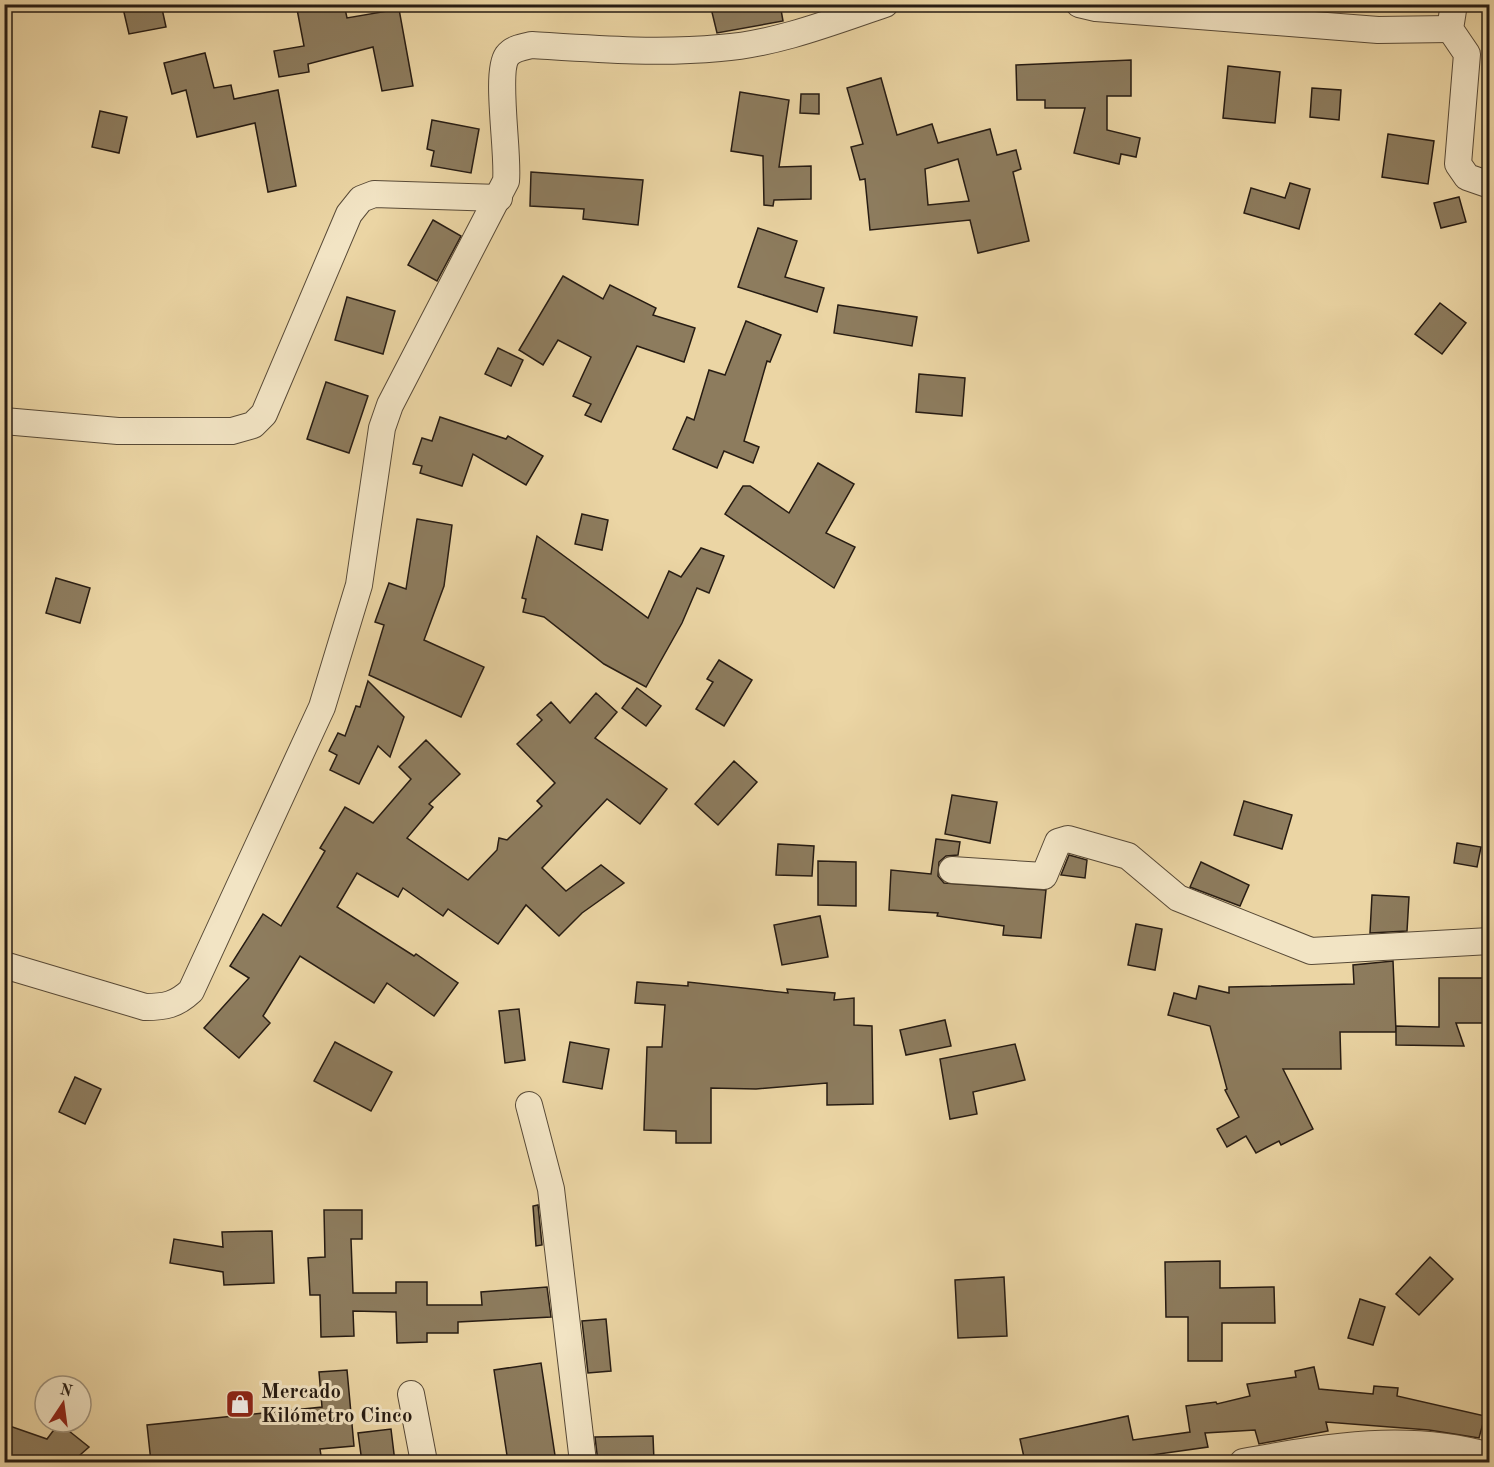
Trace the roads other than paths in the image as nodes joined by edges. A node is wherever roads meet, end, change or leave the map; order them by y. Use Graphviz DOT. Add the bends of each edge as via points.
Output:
graph roads {
  1 [pos="885,4"];
  2 [pos="1080,4"];
  3 [pos="1452,17"];
  4 [pos="1490,185"];
  5 [pos="499,198"];
  6 [pos="4,421"];
  7 [pos="952,870"];
  8 [pos="1490,941"];
  9 [pos="4,965"];
  10 [pos="529,1105"];
  11 [pos="411,1394"];
  12 [pos="1490,1456"];
  13 [pos="424,1462"];
  14 [pos="583,1462"];
  15 [pos="1243,1462"];
  1 -- 5 [label="street" via="806,31 722,48 632,51 532,45 516,49 507,56 502,72 508,162"];
  2 -- 3 [label="street" via="1378,30"];
  3 -- 4 [label="street" via="1467,54 1458,165 1467,177"];
  5 -- 6 [label="street" via="374,194 361,199 349,214 264,414 253,425 232,431 118,431"];
  5 -- 9 [label="street" via="390,405 382,428 358,585 322,707 192,991 167,1007 145,1007"];
  7 -- 8 [label="street" via="1044,876 1058,842 1068,839 1128,856 1178,898 1311,951"];
  10 -- 14 [label="street" via="551,1189"];
  11 -- 13 [label="street"];
  12 -- 15 [label="street" via="1377,1442"];
}
